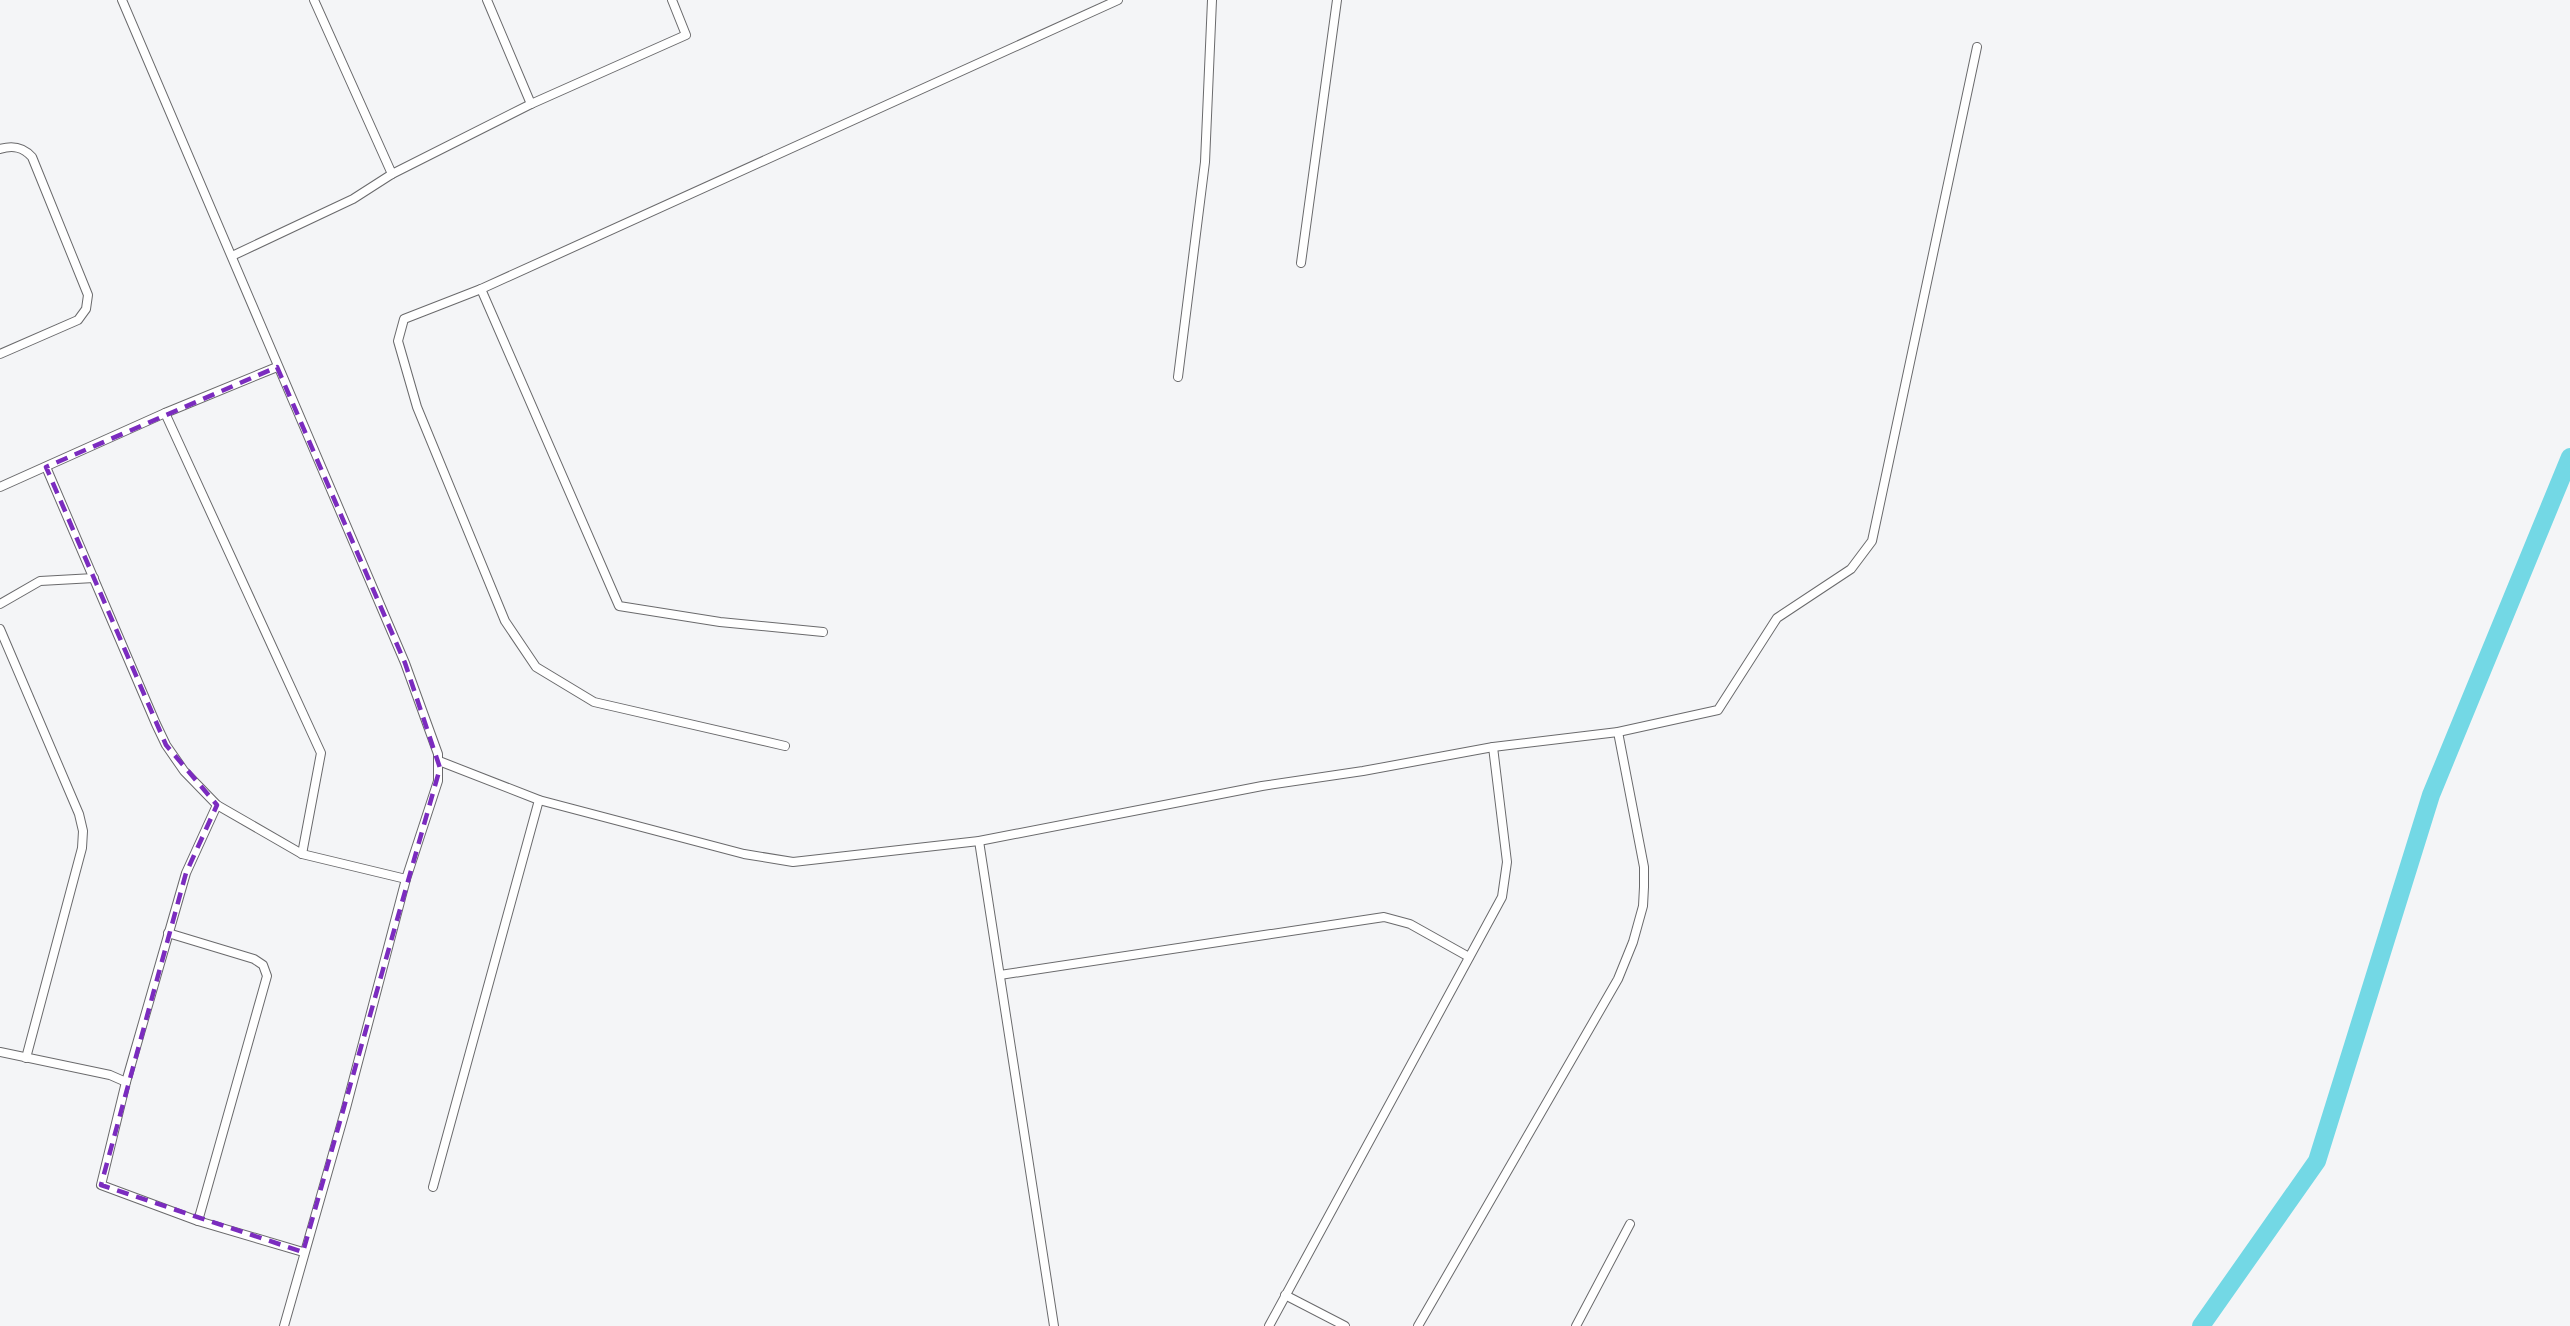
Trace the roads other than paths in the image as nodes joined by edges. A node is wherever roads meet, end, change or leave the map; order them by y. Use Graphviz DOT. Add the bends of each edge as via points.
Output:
graph roads {
  1 [pos="122,0"];
  2 [pos="314,0"];
  3 [pos="488,0"];
  4 [pos="672,0"];
  5 [pos="1118,0"];
  6 [pos="1212,0"];
  7 [pos="1337,0"];
  8 [pos="1977,48"];
  9 [pos="531,104"];
  10 [pos="0,149"];
  11 [pos="392,174"];
  12 [pos="232,256"];
  13 [pos="1301,263"];
  14 [pos="481,289"];
  15 [pos="0,354"];
  16 [pos="277,367"];
  17 [pos="1178,377"];
  18 [pos="165,413"];
  19 [pos="46,467"];
  20 [pos="0,487"];
  21 [pos="94,578"];
  22 [pos="0,604"];
  23 [pos="0,629"];
  24 [pos="823,632"];
  25 [pos="1618,732"];
  26 [pos="785,746"];
  27 [pos="1493,747"];
  28 [pos="439,761"];
  29 [pos="539,800"];
  30 [pos="217,805"];
  31 [pos="978,841"];
  32 [pos="302,854"];
  33 [pos="406,879"];
  34 [pos="168,933"];
  35 [pos="1469,957"];
  36 [pos="1000,975"];
  37 [pos="0,1052"];
  38 [pos="26,1058"];
  39 [pos="126,1082"];
  40 [pos="432,1187"];
  41 [pos="198,1221"];
  42 [pos="1630,1224"];
  43 [pos="303,1252"];
  44 [pos="1286,1295"];
  45 [pos="284,1326"];
  46 [pos="1054,1326"];
  47 [pos="1269,1326"];
  48 [pos="1345,1326"];
  49 [pos="1418,1326"];
  50 [pos="1575,1326"];
  1 -- 12 [label="street"];
  2 -- 11 [label="street"];
  3 -- 9 [label="street"];
  4 -- 9 [label="street" via="686,34"];
  5 -- 14 [label="street"];
  6 -- 17 [label="street" via="1205,162"];
  7 -- 13 [label="street"];
  8 -- 25 [label="street" via="1872,541 1851,569 1777,618 1718,710"];
  9 -- 11 [label="street"];
  10 -- 15 [label="street" via="21,148 36,163 86,288 88,302 78,320"];
  11 -- 12 [label="street" via="353,199"];
  12 -- 16 [label="street"];
  14 -- 24 [label="street" via="619,606 720,622"];
  14 -- 26 [label="street" via="408,316 398,341 417,407 505,621 536,667 594,702"];
  16 -- 18 [label="street"];
  16 -- 28 [label="street" via="405,663"];
  18 -- 19 [label="street"];
  18 -- 32 [label="street" via="321,753"];
  19 -- 20 [label="street"];
  19 -- 21 [label="street"];
  21 -- 22 [label="street" via="39,581"];
  21 -- 30 [label="street" via="166,745 184,771"];
  23 -- 38 [label="street" via="83,831 82,848"];
  25 -- 27 [label="street"];
  25 -- 49 [label="street" via="1644,867 1643,906 1633,942 1618,979"];
  27 -- 31 [label="street" via="1262,786"];
  27 -- 35 [label="street" via="1507,873 1502,897"];
  28 -- 29 [label="street"];
  28 -- 33 [label="street" via="437,788"];
  29 -- 31 [label="street" via="776,861"];
  29 -- 40 [label="street"];
  30 -- 32 [label="street"];
  30 -- 34 [label="street" via="186,873"];
  31 -- 36 [label="street"];
  32 -- 33 [label="street"];
  33 -- 43 [label="street" via="346,1108"];
  34 -- 39 [label="street"];
  34 -- 41 [label="street" via="254,959 263,965 267,976"];
  35 -- 36 [label="street" via="1410,924 1384,917"];
  35 -- 44 [label="street"];
  36 -- 46 [label="street"];
  37 -- 38 [label="street"];
  38 -- 39 [label="street"];
  39 -- 41 [label="street" via="100,1185"];
  41 -- 43 [label="street"];
  42 -- 50 [label="street"];
  43 -- 45 [label="street"];
  44 -- 47 [label="street"];
  44 -- 48 [label="street"];
}
